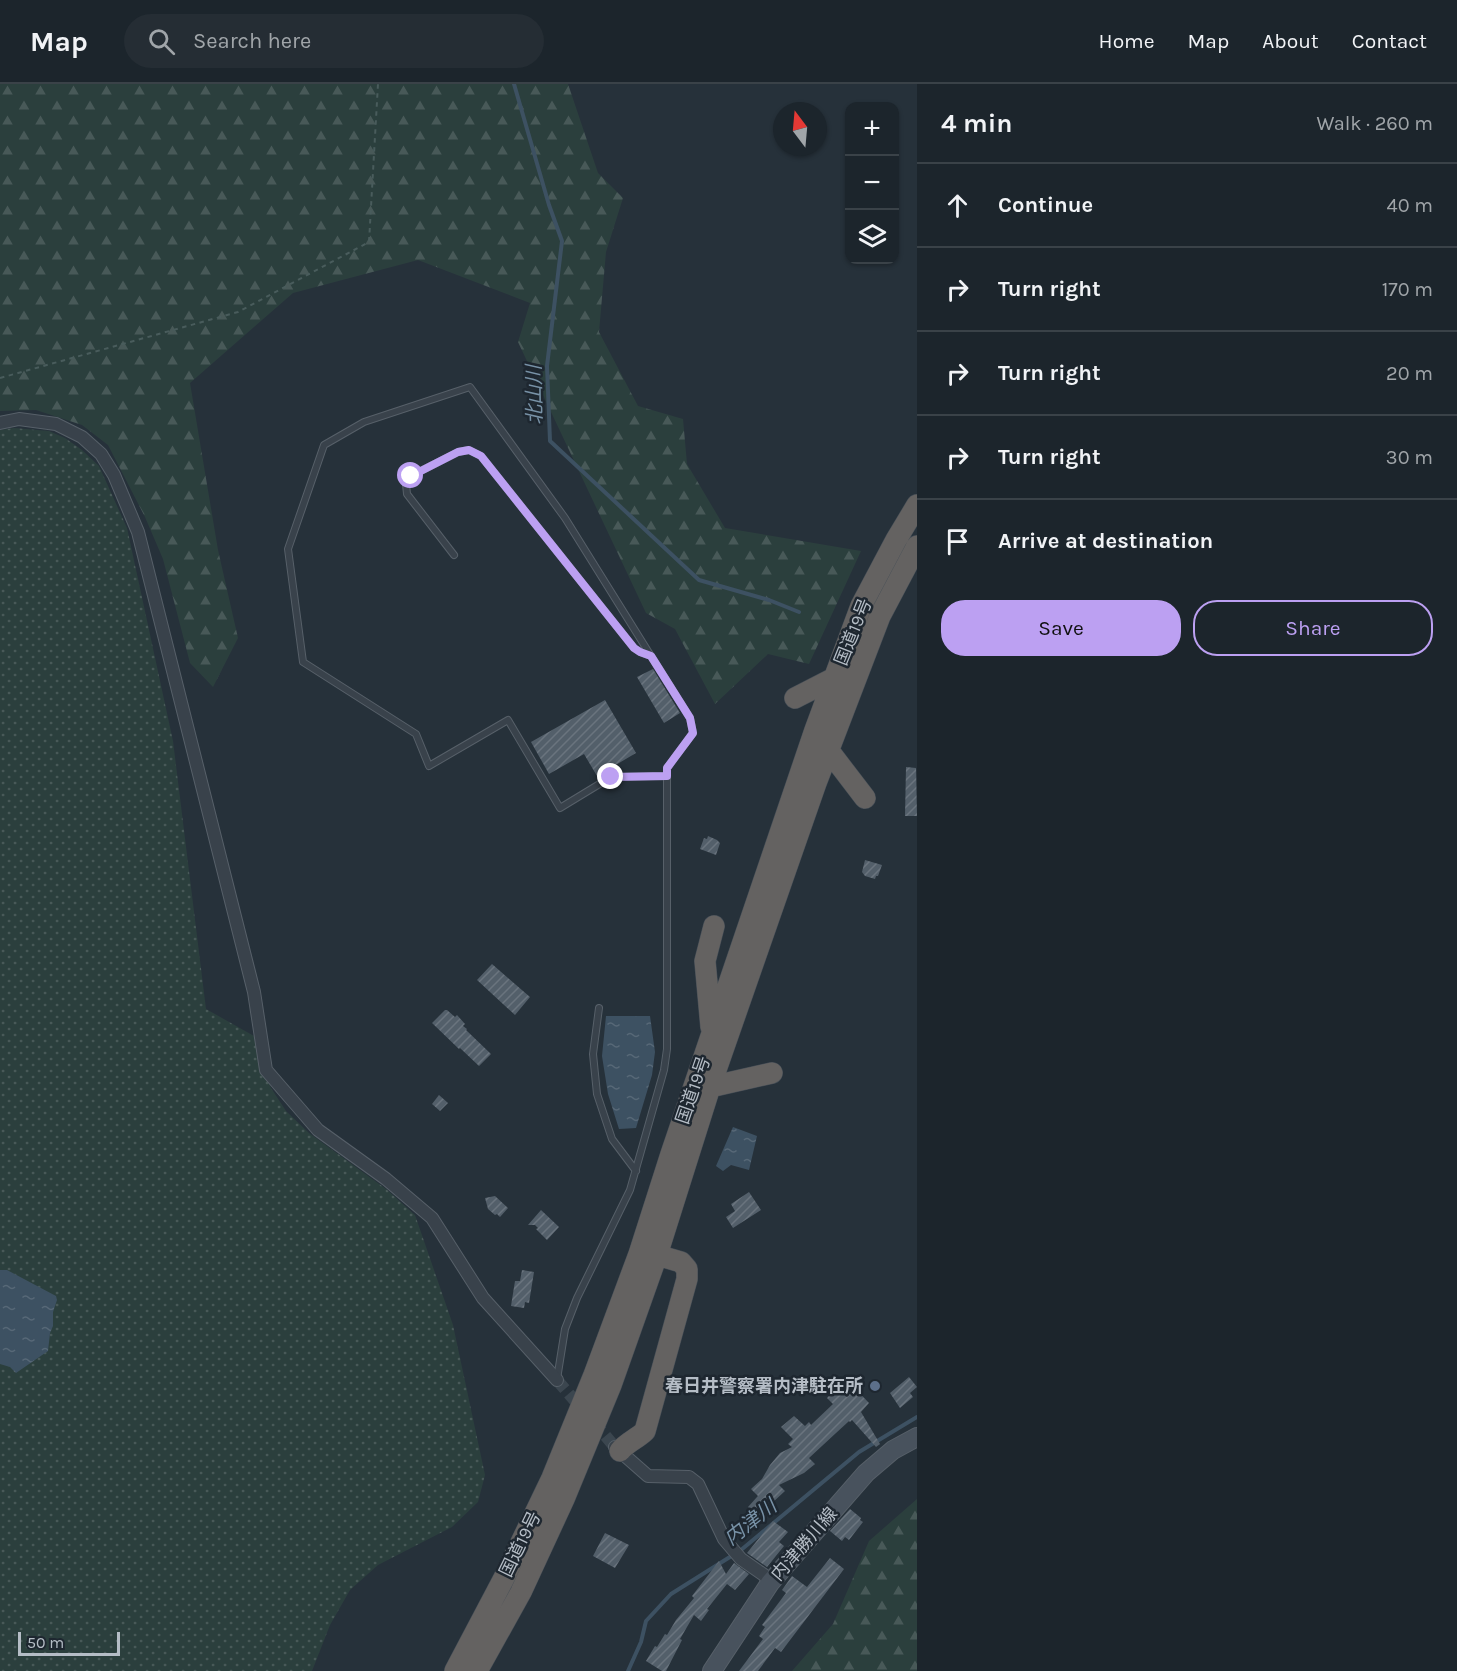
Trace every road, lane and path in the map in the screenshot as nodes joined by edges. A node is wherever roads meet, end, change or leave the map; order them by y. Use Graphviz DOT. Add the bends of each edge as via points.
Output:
graph roads {
  1 [pos="378,84"];
  2 [pos="0,378"];
  3 [pos="0,423"];
  4 [pos="917,505"];
  5 [pos="917,546"];
  6 [pos="454,555"];
  7 [pos="651,656"];
  8 [pos="834,678"];
  9 [pos="795,698"];
  10 [pos="828,751"];
  11 [pos="667,776"];
  12 [pos="866,798"];
  13 [pos="714,926"];
  14 [pos="599,1008"];
  15 [pos="711,1037"];
  16 [pos="772,1073"];
  17 [pos="710,1087"];
  18 [pos="636,1172"];
  19 [pos="657,1255"];
  20 [pos="557,1380"];
  21 [pos="917,1437"];
  22 [pos="617,1449"];
  23 [pos="770,1583"];
  24 [pos="455,1671"];
  25 [pos="477,1671"];
  26 [pos="712,1671"];
  1 -- 2 [label="path" via="369,242 238,312"];
  3 -- 20 [label="street" via="19,419 56,424 82,437 101,454 114,475 138,532 254,992 266,1070 318,1130 432,1218 483,1298"];
  4 -- 8 [label="highway, 国道19号" via="861,606"];
  5 -- 10 [label="highway, 国道19号" via="880,616"];
  6 -- 7 [label="lane" via="407,494 406,484 411,476 469,450 481,456 634,648"];
  7 -- 11 [label="lane" via="690,718 693,733 667,768"];
  7 -- 11 [label="lane" via="565,518 470,387 364,422 324,446 288,549 303,662 416,734 429,766 508,720 560,808 611,777"];
  8 -- 9 [label="highway"];
  8 -- 15 [label="highway, 国道19号"];
  10 -- 12 [label="highway"];
  10 -- 17 [label="highway, 国道19号"];
  11 -- 18 [label="lane" via="667,1049"];
  13 -- 15 [label="highway" via="705,961"];
  14 -- 18 [label="lane" via="592,1054 597,1094 612,1139"];
  15 -- 24 [label="highway, 国道19号" via="594,1375 552,1478"];
  16 -- 17 [label="highway"];
  17 -- 19 [label="highway, 国道19号"];
  18 -- 20 [label="lane" via="565,1329"];
  19 -- 22 [label="highway" via="681,1262 687,1269 687,1279 645,1431"];
  19 -- 25 [label="highway, 国道19号" via="611,1385 564,1499"];
  21 -- 23 [label="main road, 内津勝川線" via="893,1450 866,1473"];
  22 -- 23 [label="street" via="648,1476 689,1477 698,1484 724,1539"];
  23 -- 26 [label="main road, 内津勝川線"];
}
